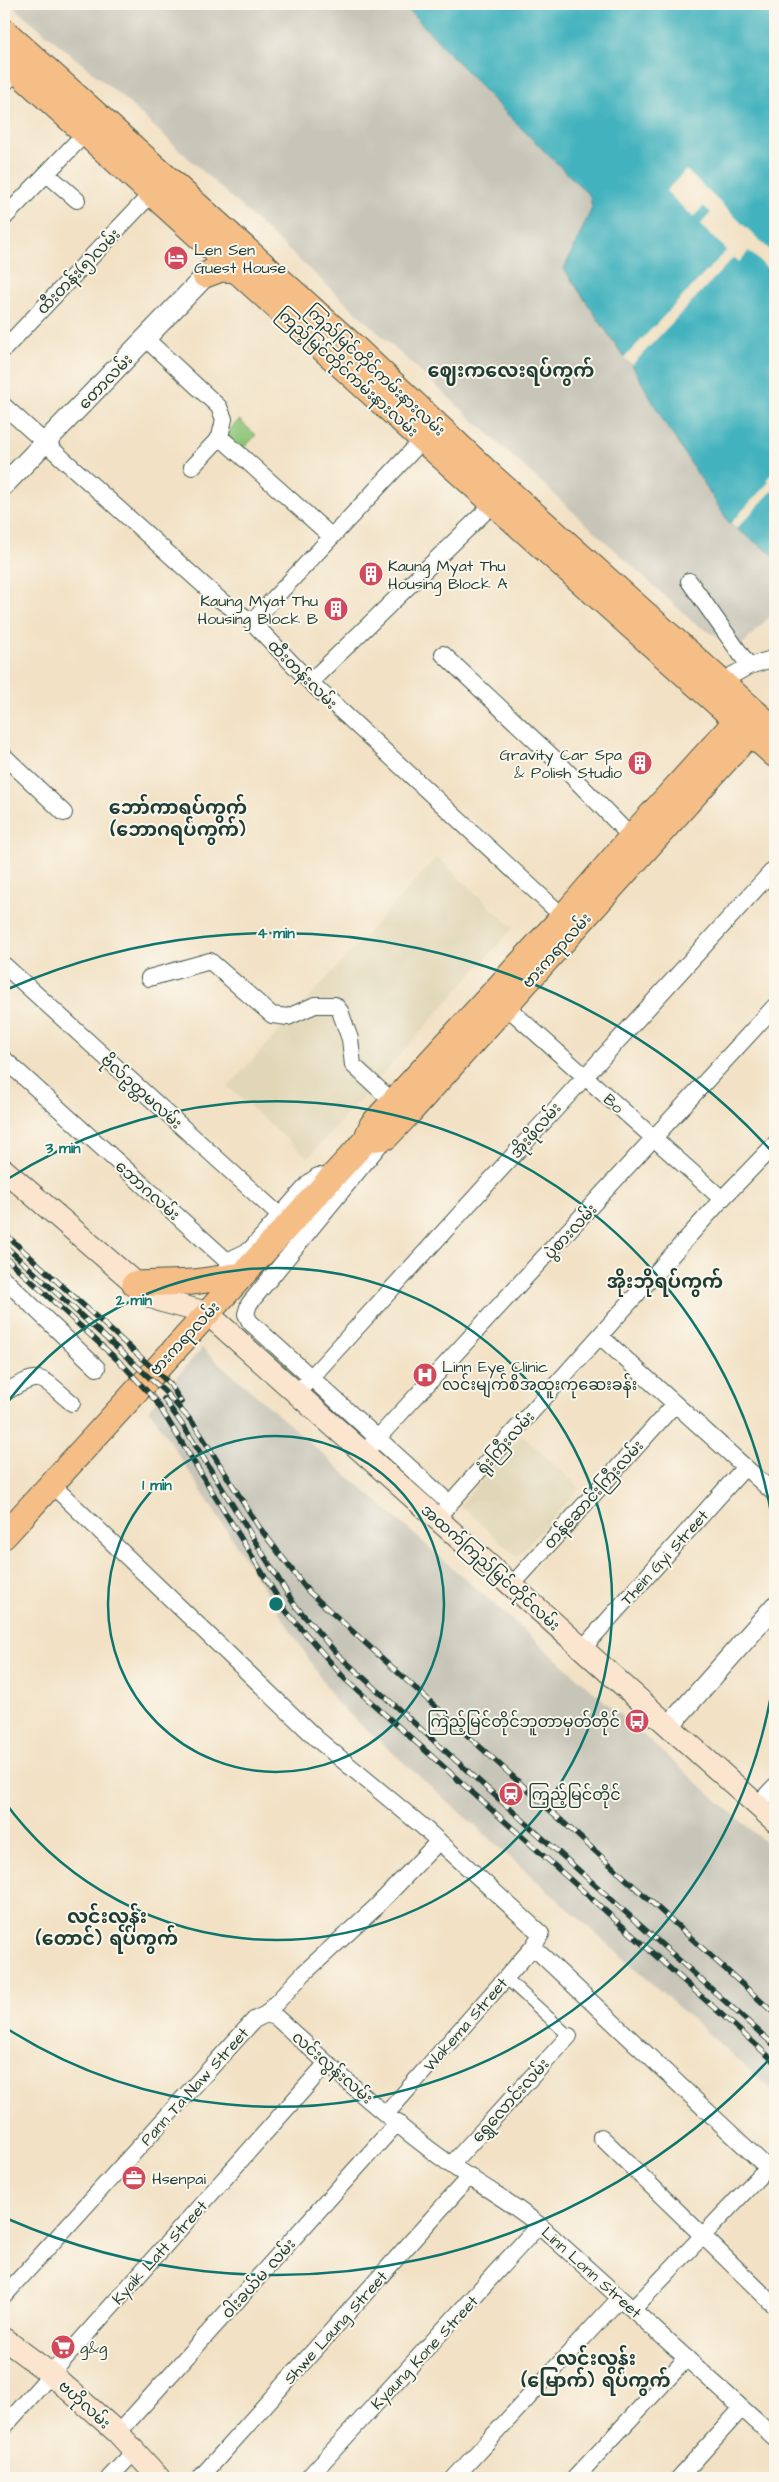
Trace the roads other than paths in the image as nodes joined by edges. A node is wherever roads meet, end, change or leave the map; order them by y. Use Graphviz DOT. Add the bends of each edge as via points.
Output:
graph roads {
  1 [pos="4,31"];
  2 [pos="8,71"];
  3 [pos="92,125"];
  4 [pos="47,174"];
  5 [pos="152,193"];
  6 [pos="77,200"];
  7 [pos="4,218"];
  8 [pos="222,258"];
  9 [pos="296,310"];
  10 [pos="146,339"];
  11 [pos="4,349"];
  12 [pos="4,406"];
  13 [pos="430,433"];
  14 [pos="220,436"];
  15 [pos="44,443"];
  16 [pos="192,467"];
  17 [pos="4,485"];
  18 [pos="486,488"];
  19 [pos="332,536"];
  20 [pos="689,581"];
  21 [pos="252,622"];
  22 [pos="443,654"];
  23 [pos="775,658"];
  24 [pos="749,666"];
  25 [pos="310,682"];
  26 [pos="719,692"];
  27 [pos="753,732"];
  28 [pos="4,756"];
  29 [pos="64,813"];
  30 [pos="638,844"];
  31 [pos="775,868"];
  32 [pos="569,922"];
  33 [pos="4,966"];
  34 [pos="148,978"];
  35 [pos="499,1000"];
  36 [pos="775,1006"];
  37 [pos="4,1059"];
  38 [pos="584,1075"];
  39 [pos="394,1102"];
  40 [pos="376,1139"];
  41 [pos="654,1140"];
  42 [pos="775,1144"];
  43 [pos="4,1170"];
  44 [pos="332,1177"];
  45 [pos="722,1199"];
  46 [pos="280,1216"];
  47 [pos="234,1268"];
  48 [pos="4,1280"];
  49 [pos="134,1284"];
  50 [pos="207,1313"];
  51 [pos="600,1336"];
  52 [pos="97,1368"];
  53 [pos="304,1386"];
  54 [pos="4,1393"];
  55 [pos="72,1403"];
  56 [pos="675,1404"];
  57 [pos="370,1447"];
  58 [pos="745,1467"];
  59 [pos="50,1483"];
  60 [pos="775,1494"];
  61 [pos="444,1511"];
  62 [pos="4,1536"];
  63 [pos="512,1585"];
  64 [pos="775,1606"];
  65 [pos="583,1648"];
  66 [pos="669,1726"];
  67 [pos="775,1786"];
  68 [pos="758,1806"];
  69 [pos="775,1821"];
  70 [pos="439,1841"];
  71 [pos="537,1940"];
  72 [pos="506,1978"];
  73 [pos="266,2014"];
  74 [pos="569,2036"];
  75 [pos="327,2063"];
  76 [pos="392,2118"];
  77 [pos="601,2137"];
  78 [pos="451,2165"];
  79 [pos="772,2171"];
  80 [pos="470,2176"];
  81 [pos="539,2225"];
  82 [pos="704,2236"];
  83 [pos="4,2296"];
  84 [pos="620,2298"];
  85 [pos="775,2306"];
  86 [pos="633,2309"];
  87 [pos="4,2339"];
  88 [pos="686,2358"];
  89 [pos="51,2374"];
  90 [pos="742,2408"];
  91 [pos="4,2426"];
  92 [pos="118,2433"];
  93 [pos="775,2438"];
  94 [pos="134,2452"];
  95 [pos="109,2478"];
  96 [pos="159,2478"];
  97 [pos="200,2478"];
  98 [pos="308,2478"];
  99 [pos="454,2478"];
  100 [pos="575,2478"];
  101 [pos="678,2478"];
  1 -- 3 [label="main road"];
  2 -- 3 [label="main road, ကြည့်မြင်တိုင်ကမ်းနားလမ်း"];
  3 -- 4 [label="street"];
  3 -- 5 [label="main road, ကြည့်မြင်တိုင်ကမ်းနားလမ်း"];
  3 -- 8 [label="main road"];
  4 -- 6 [label="street"];
  4 -- 7 [label="street"];
  5 -- 8 [label="main road, ကြည့်မြင်တိုင်ကမ်းနားလမ်း"];
  5 -- 11 [label="street, ထီးတန်း(၅)လမ်း"];
  8 -- 9 [label="main road, ကြည့်မြင်တိုင်ကမ်းနားလမ်း"];
  8 -- 10 [label="street, တောလမ်း"];
  9 -- 13 [label="main road, ကြည်မြင်တိုင်ကမ်းနားလမ်း"];
  10 -- 14 [label="street" via="219,407 224,419"];
  10 -- 15 [label="street, တောလမ်း"];
  12 -- 15 [label="street, ထီးတန်းလမ်း"];
  13 -- 18 [label="main road, ကြည်မြင်တိုင်ကမ်းနားလမ်း"];
  13 -- 19 [label="street"];
  14 -- 16 [label="street"];
  14 -- 19 [label="street"];
  15 -- 17 [label="street, တောလမ်း"];
  15 -- 21 [label="street, ထီးတန်းလမ်း" via="219,599"];
  18 -- 25 [label="street"];
  18 -- 26 [label="main road"];
  19 -- 21 [label="street"];
  20 -- 24 [label="street"];
  21 -- 25 [label="street, ထီးတန်းလမ်း"];
  22 -- 30 [label="street" via="559,763"];
  23 -- 24 [label="street"];
  24 -- 26 [label="street"];
  25 -- 32 [label="street, ထီးတန်းလမ်း"];
  26 -- 27 [label="main road"];
  26 -- 27 [label="main road" via="725,722"];
  27 -- 30 [label="main road, ဗားကရာလမ်း"];
  28 -- 29 [label="street"];
  30 -- 32 [label="main road, ဗားကရာလမ်း"];
  31 -- 38 [label="street, အိုးဖိုလမ်း"];
  32 -- 35 [label="main road, ဗားကရာလမ်း"];
  33 -- 46 [label="street, ဗိုလ်ဥတ္တမလမ်း"];
  34 -- 39 [label="street" via="210,961 272,1015 288,1017 315,1005 334,1005 340,1011 350,1039 353,1065"];
  35 -- 38 [label="street, Bo"];
  35 -- 39 [label="main road, ဗားကရာလမ်း"];
  35 -- 40 [label="main road, ဗားကရာလမ်း"];
  36 -- 41 [label="street, ပွဲစားလမ်း"];
  37 -- 47 [label="street, ဘောဂလမ်း"];
  38 -- 41 [label="street, Bo"];
  38 -- 53 [label="street, အိုးဖိုလမ်း"];
  39 -- 40 [label="main road, ဗားကရာလမ်း" via="372,1124"];
  40 -- 44 [label="main road, ဗားကရာလမ်း"];
  40 -- 53 [label="street" via="247,1309 250,1322"];
  41 -- 45 [label="street, Bo"];
  41 -- 57 [label="street, ပွဲစားလမ်း"];
  42 -- 45 [label="street, ရုံးကြီးလမ်း"];
  43 -- 49 [label="main road"];
  44 -- 46 [label="street" via="318,1176"];
  44 -- 47 [label="main road, ဗားကရာလမ်း"];
  45 -- 51 [label="street, ရုံးကြီးလမ်း"];
  46 -- 47 [label="street"];
  47 -- 49 [label="main road" via="194,1282"];
  47 -- 50 [label="main road, ဗားကရာလမ်း"];
  48 -- 52 [label="street"];
  49 -- 50 [label="main road" via="162,1302"];
  50 -- 53 [label="main road, အထက်ကြည်မြင်တိုင်လမ်း"];
  50 -- 59 [label="main road, ဗားကရာလမ်း"];
  51 -- 56 [label="street"];
  51 -- 61 [label="street, ရုံးကြီးလမ်း"];
  53 -- 57 [label="main road, အထက်ကြည်မြင်တိုင်လမ်း"];
  54 -- 55 [label="street" via="29,1378 41,1378"];
  56 -- 58 [label="street"];
  56 -- 63 [label="street, တန်ဆောင်းကြီးလမ်း"];
  57 -- 61 [label="main road, အထက်ကြည်မြင်တိုင်လမ်း"];
  58 -- 60 [label="street"];
  58 -- 65 [label="street, Thein Gyi Street"];
  59 -- 62 [label="main road, ဗားကရာလမ်း"];
  59 -- 70 [label="street" via="317,1739"];
  61 -- 63 [label="main road, အထက်ကြည်မြင်တိုင်လမ်း"];
  63 -- 65 [label="main road, အထက်ကြည်မြင်တိုင်လမ်း"];
  64 -- 66 [label="street"];
  65 -- 66 [label="main road, အထက်ကြည်မြင်တိုင်လမ်း"];
  66 -- 68 [label="main road, အထက်ကြည်မြင်တိုင်လမ်း"];
  67 -- 68 [label="street"];
  68 -- 69 [label="main road, အထက်ကြည်မြင်တိုင်လမ်း"];
  70 -- 71 [label="street"];
  70 -- 73 [label="street, Pann Ta Naw Street"];
  71 -- 72 [label="street, Wakema Street"];
  71 -- 79 [label="street"];
  72 -- 74 [label="street"];
  72 -- 76 [label="street, Wakema Street"];
  73 -- 75 [label="street, လင်းလွန်းလမ်း" via="276,2017"];
  73 -- 83 [label="street, Pann Ta Naw Street" via="254,2020"];
  74 -- 78 [label="street, ရွှေလောင်းလမ်း"];
  75 -- 76 [label="street, လင်းလွန်းလမ်း"];
  75 -- 89 [label="street, Kyaik Latt Street"];
  76 -- 78 [label="street, Linn Lonn Street"];
  76 -- 92 [label="street, ဝါးခယ်မ လမ်း"];
  77 -- 82 [label="street"];
  78 -- 80 [label="street, Linn Lonn Street"];
  79 -- 82 [label="street"];
  80 -- 81 [label="street, Linn Lonn Street"];
  80 -- 97 [label="street, Shwe Laung Street"];
  81 -- 84 [label="street, Linn Lonn Street"];
  81 -- 98 [label="street, Kyaung Kone Street"];
  82 -- 85 [label="street"];
  82 -- 86 [label="street"];
  84 -- 86 [label="street, Linn Lonn Street"];
  84 -- 99 [label="street"];
  86 -- 88 [label="street, Linn Lonn Street"];
  87 -- 89 [label="main road, ဗဟိုလမ်း"];
  88 -- 90 [label="street, Linn Lonn Street"];
  88 -- 100 [label="street"];
  89 -- 91 [label="street, Kyaik Latt Street"];
  89 -- 92 [label="main road, ဗဟိုလမ်း"];
  90 -- 93 [label="street, Linn Lonn Street"];
  90 -- 101 [label="street"];
  92 -- 94 [label="main road, ဗဟိုလမ်း"];
  94 -- 95 [label="street"];
  94 -- 96 [label="main road, ဗဟိုလမ်း"];
}
